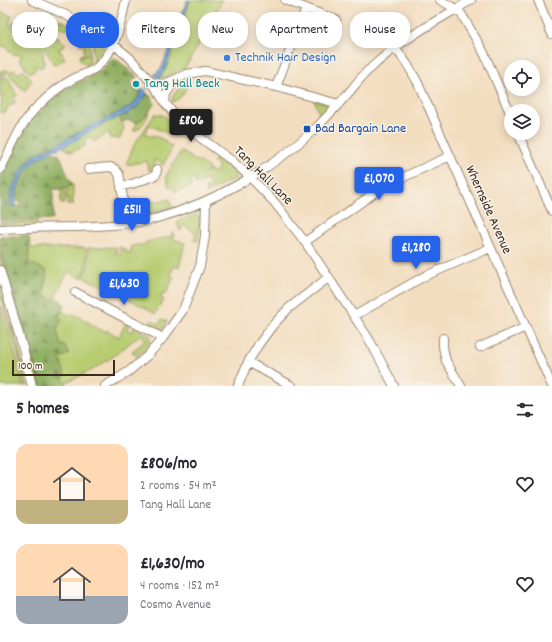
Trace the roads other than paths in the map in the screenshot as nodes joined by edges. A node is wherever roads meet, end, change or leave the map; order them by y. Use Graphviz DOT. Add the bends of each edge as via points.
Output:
graph roads {
  1 [pos="32,0"];
  2 [pos="126,0"];
  3 [pos="285,0"];
  4 [pos="440,0"];
  5 [pos="471,0"];
  6 [pos="538,0"];
  7 [pos="306,8"];
  8 [pos="456,9"];
  9 [pos="316,12"];
  10 [pos="66,15"];
  11 [pos="119,30"];
  12 [pos="552,34"];
  13 [pos="410,38"];
  14 [pos="111,48"];
  15 [pos="119,48"];
  16 [pos="394,48"];
  17 [pos="396,48"];
  18 [pos="176,79"];
  19 [pos="276,87"];
  20 [pos="156,88"];
  21 [pos="165,103"];
  22 [pos="339,104"];
  23 [pos="506,104"];
  24 [pos="521,140"];
  25 [pos="450,156"];
  26 [pos="0,170"];
  27 [pos="92,171"];
  28 [pos="158,174"];
  29 [pos="250,177"];
  30 [pos="122,186"];
  31 [pos="206,201"];
  32 [pos="552,211"];
  33 [pos="127,223"];
  34 [pos="0,229"];
  35 [pos="305,242"];
  36 [pos="490,248"];
  37 [pos="0,270"];
  38 [pos="329,277"];
  39 [pos="75,292"];
  40 [pos="354,316"];
  41 [pos="526,327"];
  42 [pos="163,338"];
  43 [pos="441,344"];
  44 [pos="480,347"];
  45 [pos="248,362"];
  46 [pos="32,386"];
  47 [pos="105,386"];
  48 [pos="238,386"];
  49 [pos="292,386"];
  50 [pos="394,386"];
  51 [pos="461,386"];
  52 [pos="552,386"];
  1 -- 10 [label="street, Tang Hall Lane"];
  2 -- 11 [label="street"];
  3 -- 7 [label="street"];
  4 -- 8 [label="street"];
  5 -- 8 [label="street"];
  6 -- 12 [label="street"];
  7 -- 9 [label="street"];
  7 -- 19 [label="street"];
  8 -- 13 [label="street"];
  8 -- 23 [label="street" via="484,53"];
  14 -- 26 [label="street" via="97,67 72,80 36,107 26,119"];
  15 -- 20 [label="street, Tang Hall Lane"];
  16 -- 22 [label="street" via="370,68"];
  17 -- 25 [label="street, Whernside Avenue" via="417,81"];
  18 -- 19 [label="street" via="205,71"];
  18 -- 20 [label="street"];
  18 -- 21 [label="street" via="166,94"];
  19 -- 22 [label="street"];
  20 -- 21 [label="street, Tang Hall Lane"];
  21 -- 29 [label="street, Tang Hall Lane" via="183,125"];
  22 -- 29 [label="street" via="296,145"];
  24 -- 32 [label="street"];
  25 -- 35 [label="street" via="384,186"];
  25 -- 36 [label="street, Whernside Avenue"];
  27 -- 30 [label="street" via="110,167 115,169"];
  28 -- 30 [label="street"];
  29 -- 31 [label="street"];
  29 -- 35 [label="street, Tang Hall Lane"];
  30 -- 33 [label="street"];
  31 -- 33 [label="street" via="181,211"];
  31 -- 42 [label="street" via="205,236 200,266 183,310"];
  33 -- 34 [label="street"];
  35 -- 38 [label="street, Tang Hall Lane"];
  36 -- 40 [label="street" via="423,277"];
  36 -- 41 [label="street, Whernside Avenue"];
  37 -- 46 [label="street"];
  38 -- 40 [label="street, Tang Hall Lane"];
  38 -- 45 [label="street" via="289,308 273,325"];
  39 -- 42 [label="street"];
  40 -- 50 [label="street, Tang Hall Lane"];
  41 -- 44 [label="street"];
  41 -- 52 [label="street, Whernside Avenue"];
  42 -- 47 [label="street" via="128,372"];
  43 -- 51 [label="street" via="446,361"];
  45 -- 48 [label="street"];
  45 -- 49 [label="street"];
}
